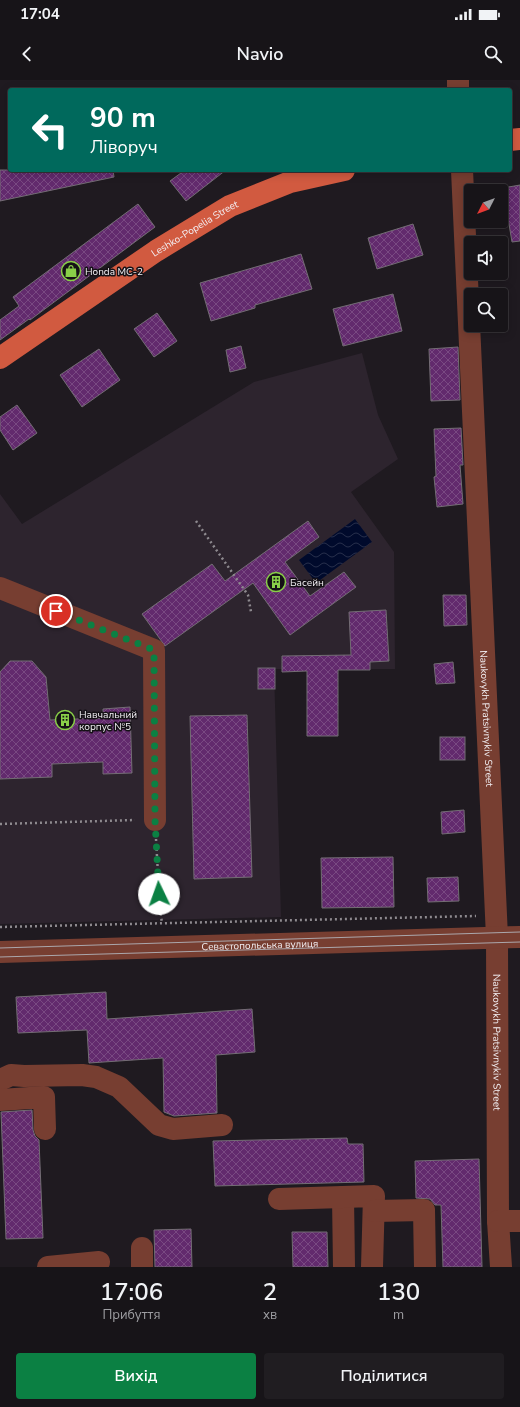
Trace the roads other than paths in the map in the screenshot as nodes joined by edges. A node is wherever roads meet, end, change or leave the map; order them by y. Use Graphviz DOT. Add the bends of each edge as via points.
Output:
graph roads {
  1 [pos="335,172"];
  2 [pos="462,172"];
  3 [pos="0,358"];
  4 [pos="0,588"];
  5 [pos="155,820"];
  6 [pos="497,937"];
  7 [pos="520,937"];
  8 [pos="0,952"];
  9 [pos="0,1080"];
  10 [pos="0,1100"];
  11 [pos="222,1125"];
  12 [pos="45,1129"];
  13 [pos="343,1197"];
  14 [pos="279,1199"];
  15 [pos="374,1210"];
  16 [pos="99,1262"];
  17 [pos="48,1267"];
  18 [pos="344,1267"];
  19 [pos="372,1267"];
  20 [pos="425,1267"];
  21 [pos="501,1267"];
  1 -- 3 [label="main road, Leshko-Popelia Street" via="290,182 230,206 156,251"];
  2 -- 6 [label="street, Naukovykh Pratsivnykiv Street"];
  4 -- 5 [label="street" via="154,650"];
  6 -- 7 [label="street, Севастопольська вулиця"];
  6 -- 8 [label="street, Севастопольська вулиця"];
  6 -- 21 [label="street, Naukovykh Pratsivnykiv Street" via="508,1221"];
  9 -- 11 [label="street" via="10,1075 96,1077 119,1088 159,1125 173,1129"];
  10 -- 12 [label="street" via="44,1097"];
  13 -- 14 [label="street"];
  13 -- 15 [label="street" via="374,1196"];
  13 -- 18 [label="street"];
  15 -- 19 [label="street"];
  15 -- 20 [label="street" via="424,1210"];
  16 -- 17 [label="street"];
}
